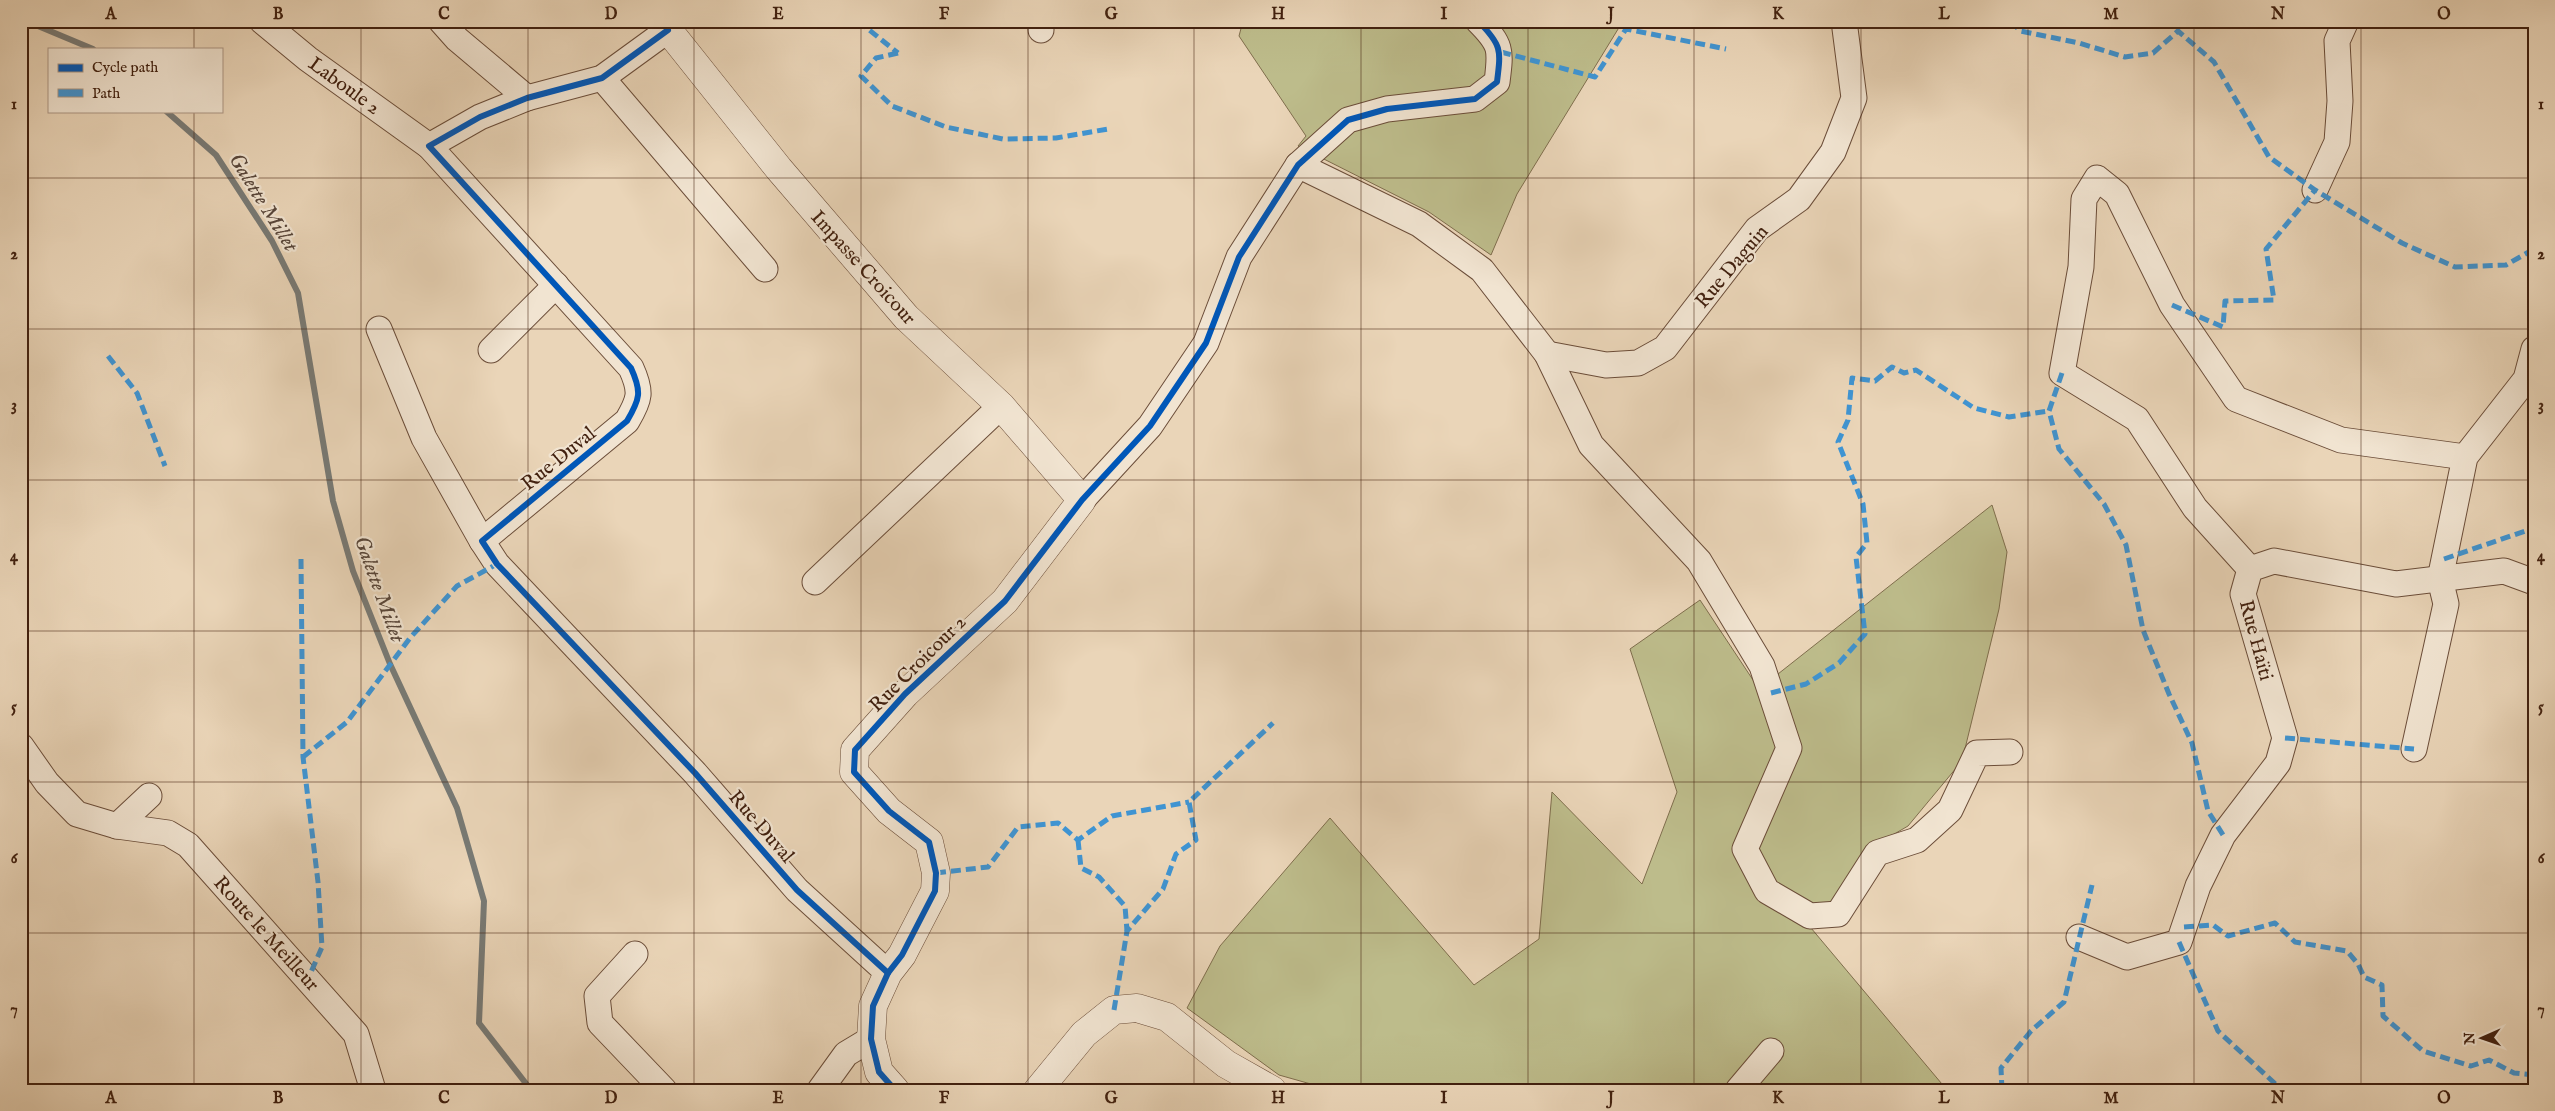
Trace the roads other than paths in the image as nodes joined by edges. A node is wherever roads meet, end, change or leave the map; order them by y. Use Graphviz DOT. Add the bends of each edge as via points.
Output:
graph roads {
  1 [pos="262,21"];
  2 [pos="441,21"];
  3 [pos="1478,21"];
  4 [pos="1844,21"];
  5 [pos="2346,21"];
  6 [pos="664,26"];
  7 [pos="602,78"];
  8 [pos="527,98"];
  9 [pos="429,146"];
  10 [pos="1298,165"];
  11 [pos="2315,190"];
  12 [pos="766,269"];
  13 [pos="556,285"];
  14 [pos="380,329"];
  15 [pos="2534,349"];
  16 [pos="491,350"];
  17 [pos="1547,354"];
  18 [pos="1002,406"];
  19 [pos="2465,457"];
  20 [pos="1082,500"];
  21 [pos="482,541"];
  22 [pos="2250,569"];
  23 [pos="2440,579"];
  24 [pos="815,582"];
  25 [pos="2534,582"];
  26 [pos="21,746"];
  27 [pos="2414,749"];
  28 [pos="2010,752"];
  29 [pos="149,796"];
  30 [pos="117,826"];
  31 [pos="2079,937"];
  32 [pos="635,954"];
  33 [pos="888,973"];
  34 [pos="871,1039"];
  35 [pos="1771,1051"];
  36 [pos="373,1090"];
  37 [pos="664,1090"];
  38 [pos="820,1090"];
  39 [pos="895,1090"];
  40 [pos="1038,1090"];
  41 [pos="1272,1090"];
  42 [pos="1738,1090"];
  1 -- 9 [label="street, Laboule 2"];
  2 -- 8 [label="street"];
  3 -- 10 [label="street" via="1501,52 1497,82 1475,99 1388,109 1348,120"];
  4 -- 17 [label="street, Rue Daguin" via="1854,98 1833,152 1799,199 1757,229 1665,348 1638,363 1606,365"];
  5 -- 11 [label="street" via="2337,41 2340,102 2337,142"];
  6 -- 7 [label="street"];
  6 -- 18 [label="street, Impasse Croicour" via="779,169 906,317"];
  7 -- 8 [label="street"];
  7 -- 12 [label="street"];
  8 -- 9 [label="street" via="480,117"];
  9 -- 13 [label="street, Rue Duval"];
  10 -- 17 [label="street" via="1419,224 1482,270"];
  10 -- 20 [label="street" via="1239,257 1206,343 1150,426"];
  13 -- 16 [label="street"];
  13 -- 21 [label="street, Rue Duval" via="631,368 639,386 638,403 627,421"];
  14 -- 21 [label="street" via="424,438"];
  15 -- 19 [label="street" via="2526,379"];
  17 -- 28 [label="street" via="1591,444 1699,561 1762,666 1789,748 1745,849 1767,891 1810,916 1838,914 1877,853 1917,840 1950,810 1977,753"];
  18 -- 20 [label="street, Impasse Croicour"];
  18 -- 24 [label="street"];
  19 -- 22 [label="street" via="2341,440 2236,399 2172,304 2116,194 2097,178 2084,199 2081,267 2062,373 2137,419 2195,508"];
  19 -- 23 [label="street"];
  20 -- 33 [label="street, Rue Croicour 2" via="1005,601 905,694 855,750 854,772 889,811 929,842 936,873 935,891 902,955"];
  21 -- 33 [label="street, Rue Duval" via="497,564 695,774 796,890"];
  22 -- 23 [label="street, Rue Haïti" via="2274,561 2396,584"];
  22 -- 31 [label="street, Rue Haïti" via="2243,594 2285,738 2278,763 2223,835 2198,886 2179,942 2127,958"];
  23 -- 25 [label="street, Rue Haïti" via="2504,571"];
  23 -- 27 [label="street" via="2446,604"];
  26 -- 30 [label="street, Route le Meilleur" via="46,783 77,814"];
  29 -- 30 [label="street"];
  30 -- 36 [label="street, Route le Meilleur" via="168,833 188,845 356,1034"];
  32 -- 37 [label="street" via="597,996 600,1023"];
  33 -- 34 [label="street, Rue Croicour 2" via="873,1006"];
  34 -- 38 [label="street" via="846,1054"];
  34 -- 39 [label="street, Rue Croicour 2" via="879,1072"];
  35 -- 42 [label="street"];
  40 -- 41 [label="street" via="1084,1034 1114,1010 1137,1008 1167,1018 1226,1064"];
}
